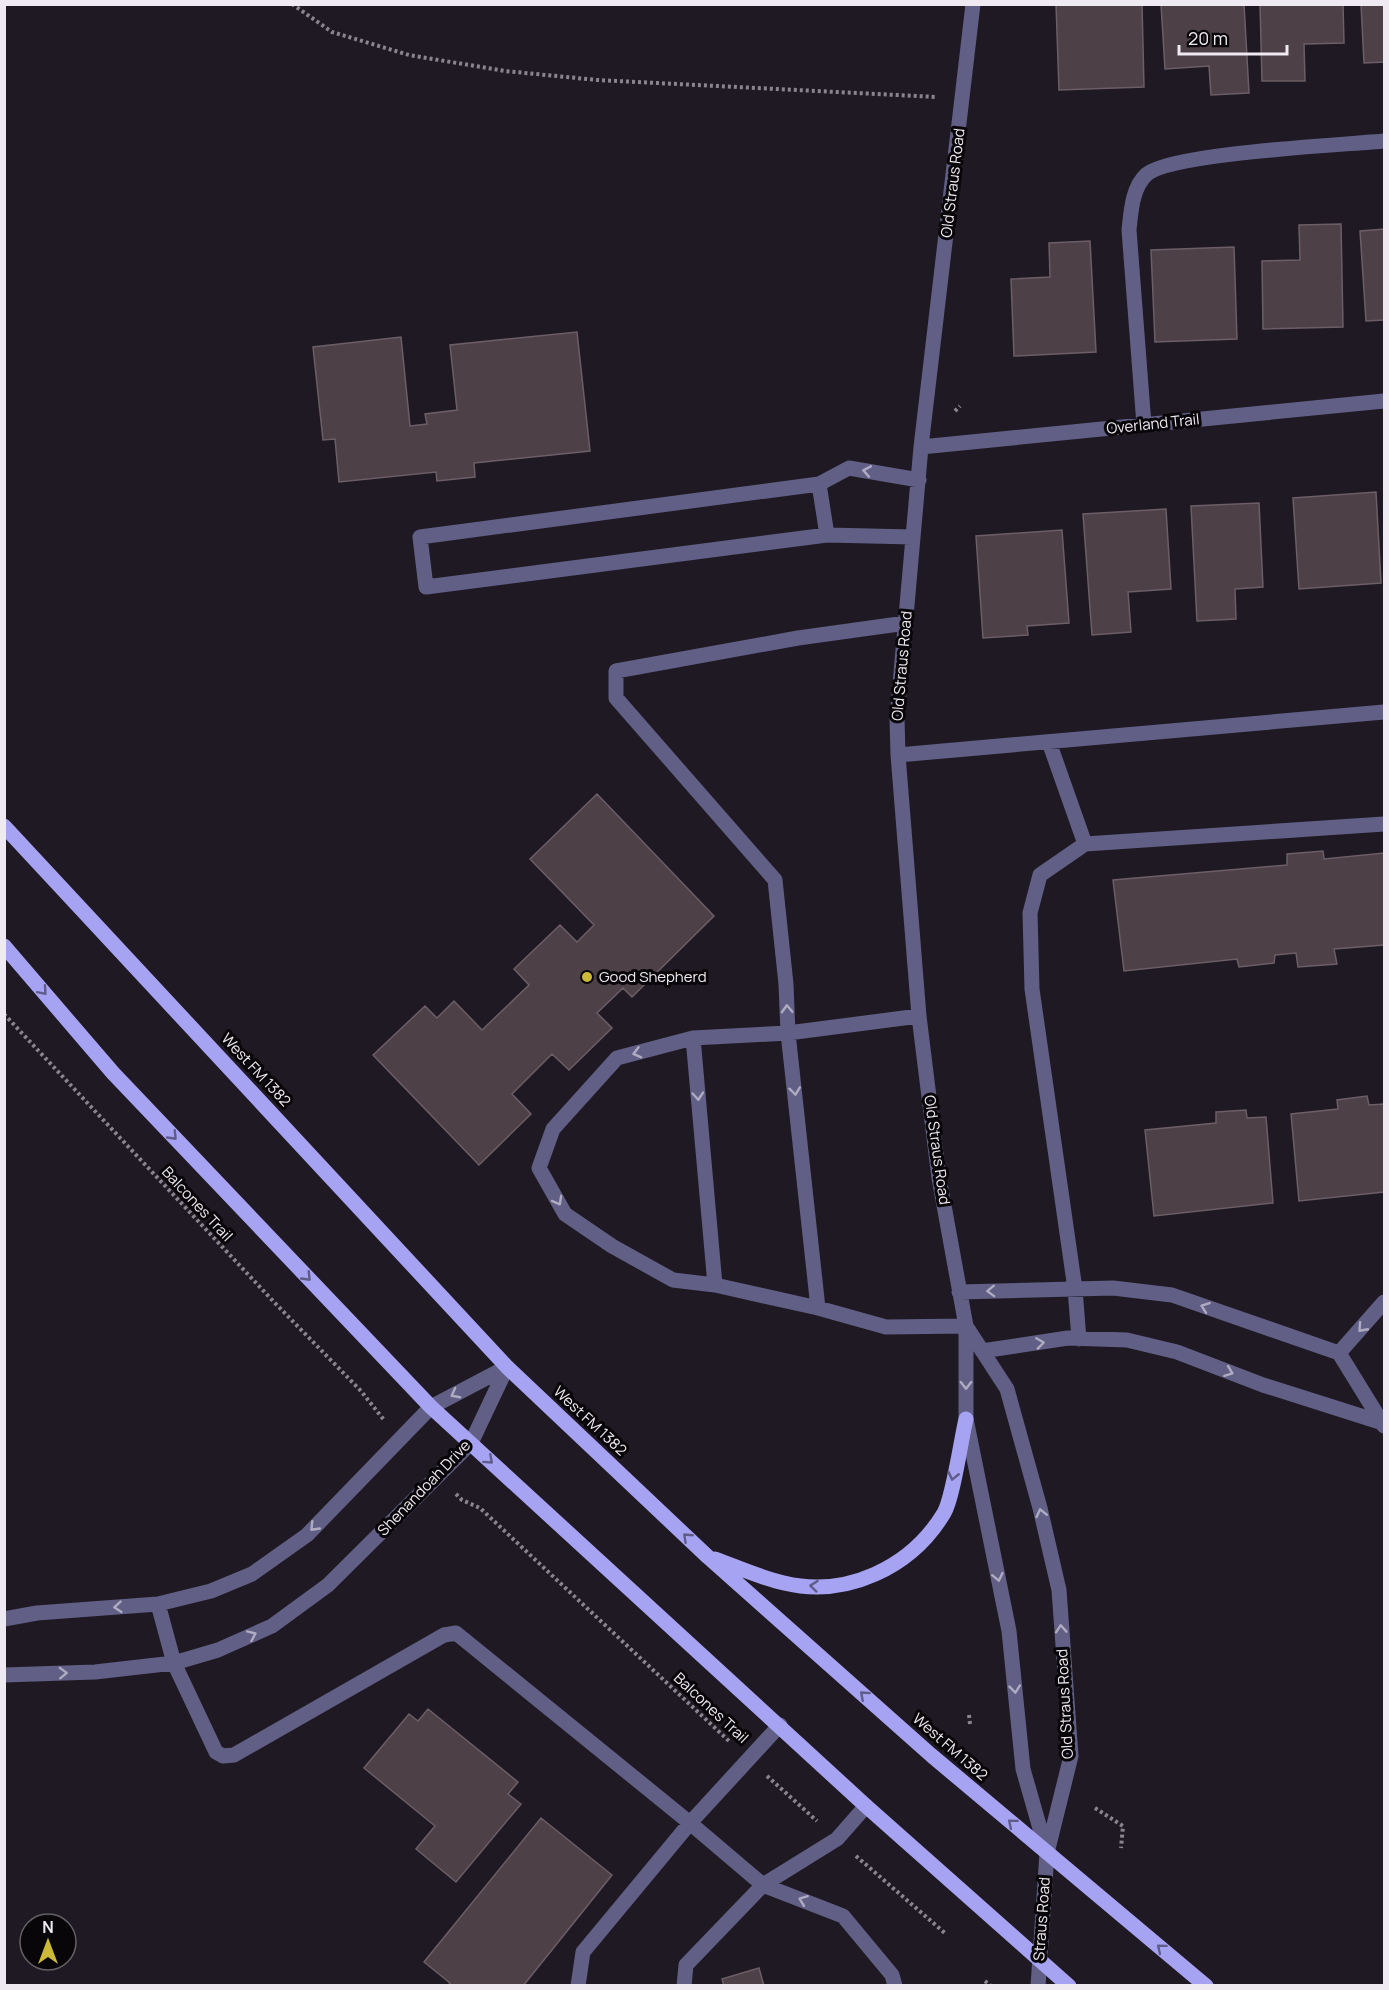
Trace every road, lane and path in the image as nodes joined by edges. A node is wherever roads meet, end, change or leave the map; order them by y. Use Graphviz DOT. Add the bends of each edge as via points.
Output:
graph roads {
  1 [pos="292,4"];
  2 [pos="973,4"];
  3 [pos="963,99"];
  4 [pos="1384,141"];
  5 [pos="1384,401"];
  6 [pos="960,406"];
  7 [pos="956,411"];
  8 [pos="1144,425"];
  9 [pos="921,447"];
  10 [pos="919,480"];
  11 [pos="819,484"];
  12 [pos="828,535"];
  13 [pos="913,537"];
  14 [pos="906,624"];
  15 [pos="1384,711"];
  16 [pos="1049,742"];
  17 [pos="898,755"];
  18 [pos="1384,824"];
  19 [pos="4,826"];
  20 [pos="1085,844"];
  21 [pos="4,946"];
  22 [pos="4,1014"];
  23 [pos="919,1016"];
  24 [pos="788,1033"];
  25 [pos="693,1038"];
  26 [pos="715,1285"];
  27 [pos="1075,1289"];
  28 [pos="959,1292"];
  29 [pos="1384,1302"];
  30 [pos="818,1308"];
  31 [pos="966,1326"];
  32 [pos="1079,1339"];
  33 [pos="982,1351"];
  34 [pos="1339,1353"];
  35 [pos="507,1367"];
  36 [pos="431,1407"];
  37 [pos="374,1409"];
  38 [pos="966,1419"];
  39 [pos="1384,1424"];
  40 [pos="471,1443"];
  41 [pos="462,1500"];
  42 [pos="708,1557"];
  43 [pos="158,1604"];
  44 [pos="4,1619"];
  45 [pos="174,1663"];
  46 [pos="4,1675"];
  47 [pos="969,1715"];
  48 [pos="970,1724"];
  49 [pos="780,1725"];
  50 [pos="749,1760"];
  51 [pos="866,1806"];
  52 [pos="1095,1808"];
  53 [pos="690,1822"];
  54 [pos="837,1839"];
  55 [pos="1121,1848"];
  56 [pos="1047,1852"];
  57 [pos="762,1885"];
  58 [pos="946,1934"];
  59 [pos="1039,1960"];
  60 [pos="985,1981"];
  61 [pos="578,1986"];
  62 [pos="684,1986"];
  63 [pos="895,1986"];
  64 [pos="991,1986"];
  65 [pos="1038,1986"];
  66 [pos="1069,1986"];
  67 [pos="1206,1986"];
  1 -- 3 [label="path" via="332,32 409,55 505,71 597,80"];
  2 -- 3 [label="street, Old Straus Road"];
  3 -- 9 [label="street, Old Straus Road"];
  4 -- 8 [label="street" via="1185,160 1147,174 1133,199 1129,230"];
  5 -- 8 [label="street, Overland Trail"];
  6 -- 7 [label="path"];
  8 -- 9 [label="street, Overland Trail"];
  9 -- 10 [label="street, Old Straus Road"];
  10 -- 11 [label="street, one-way" via="849,468"];
  10 -- 13 [label="street, Old Straus Road"];
  11 -- 12 [label="street"];
  11 -- 12 [label="street" via="420,537 426,587"];
  12 -- 13 [label="street"];
  13 -- 14 [label="street, Old Straus Road"];
  14 -- 17 [label="street, Old Straus Road" via="897,718"];
  24 -- 14 [label="street, one-way" via="775,880 616,698 616,671 798,638"];
  15 -- 16 [label="street"];
  16 -- 17 [label="street"];
  16 -- 20 [label="street"];
  17 -- 23 [label="street, Old Straus Road"];
  18 -- 20 [label="street"];
  19 -- 35 [label="main road, West FM 1382"];
  20 -- 27 [label="street" via="1040,875 1030,913 1032,989"];
  21 -- 36 [label="main road, one-way" via="113,1073"];
  22 -- 37 [label="path, Balcones Trail"];
  23 -- 24 [label="street"];
  23 -- 28 [label="street, Old Straus Road" via="939,1178"];
  24 -- 25 [label="street"];
  24 -- 30 [label="street, one-way"];
  25 -- 26 [label="street, one-way"];
  25 -- 26 [label="street, one-way" via="617,1058 553,1129 539,1168 565,1214 612,1246 673,1280"];
  26 -- 30 [label="street"];
  27 -- 28 [label="street, one-way"];
  27 -- 32 [label="street"];
  34 -- 27 [label="street, one-way" via="1172,1295 1113,1288"];
  28 -- 31 [label="street, Old Straus Road"];
  29 -- 34 [label="street, one-way"];
  30 -- 31 [label="street" via="886,1327"];
  31 -- 33 [label="street, Old Straus Road"];
  31 -- 38 [label="street, Old Straus Road, one-way"];
  33 -- 32 [label="street, one-way"];
  32 -- 39 [label="street, one-way" via="1126,1340 1177,1352"];
  56 -- 33 [label="street, Old Straus Road, one-way" via="1071,1756 1059,1590 1007,1389"];
  34 -- 39 [label="street"];
  35 -- 36 [label="street, one-way"];
  35 -- 40 [label="street, Shenandoah Drive"];
  42 -- 35 [label="main road, West FM 1382, one-way"];
  36 -- 40 [label="main road"];
  36 -- 43 [label="street, one-way" via="307,1535 252,1574 211,1591"];
  38 -- 42 [label="main road, one-way" via="945,1512 909,1554 872,1577 832,1588 784,1583"];
  38 -- 56 [label="street, Old Straus Road, one-way" via="1009,1631 1023,1769"];
  45 -- 40 [label="street, Shenandoah Drive, one-way" via="218,1650 272,1626 328,1585"];
  40 -- 49 [label="main road, one-way"];
  41 -- 50 [label="path, Balcones Trail" via="480,1508"];
  56 -- 42 [label="main road, West FM 1382, one-way"];
  43 -- 44 [label="street, one-way"];
  43 -- 45 [label="street"];
  46 -- 45 [label="street, Shenandoah Drive, one-way" via="95,1672"];
  45 -- 53 [label="street" via="216,1752 234,1755 444,1635 456,1633"];
  47 -- 48 [label="path"];
  49 -- 50 [label="street"];
  49 -- 51 [label="main road"];
  50 -- 53 [label="street"];
  50 -- 54 [label="path, Balcones Trail"];
  51 -- 54 [label="street"];
  51 -- 59 [label="main road"];
  52 -- 55 [label="path" via="1123,1826"];
  53 -- 57 [label="street"];
  53 -- 61 [label="street" via="583,1952"];
  54 -- 57 [label="street"];
  54 -- 58 [label="path, Balcones Trail"];
  56 -- 59 [label="street, Straus Road"];
  67 -- 56 [label="main road, West FM 1382, one-way"];
  57 -- 62 [label="street" via="686,1965"];
  63 -- 57 [label="street, one-way" via="892,1975 843,1916"];
  59 -- 65 [label="street, Straus Road"];
  59 -- 66 [label="main road"];
  60 -- 64 [label="path"];
}
